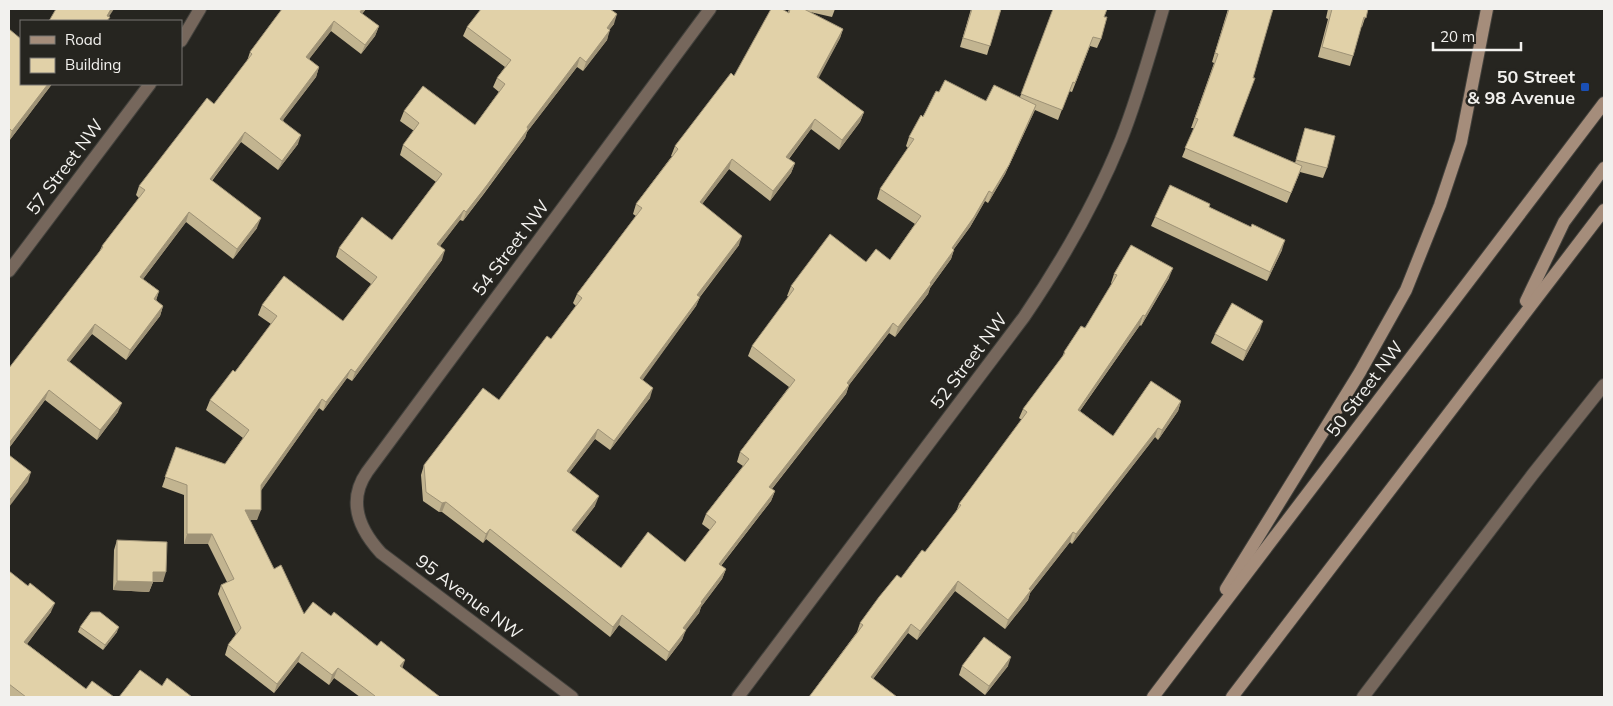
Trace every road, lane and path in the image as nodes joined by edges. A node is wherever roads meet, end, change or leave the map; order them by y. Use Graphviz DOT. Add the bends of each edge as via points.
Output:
graph roads {
  1 [pos="200,9"];
  2 [pos="710,9"];
  3 [pos="1163,9"];
  4 [pos="1487,9"];
  5 [pos="182,39"];
  6 [pos="149,85"];
  7 [pos="1604,103"];
  8 [pos="1604,168"];
  9 [pos="1604,210"];
  10 [pos="9,271"];
  11 [pos="1516,324"];
  12 [pos="1604,385"];
  13 [pos="358,514"];
  14 [pos="1188,651"];
  15 [pos="572,697"];
  16 [pos="738,697"];
  17 [pos="1153,697"];
  18 [pos="1232,697"];
  19 [pos="1363,697"];
  1 -- 5 [label="street"];
  2 -- 13 [label="street, 54 Street NW" via="361,481 356,496"];
  3 -- 16 [label="street, 52 Street NW" via="1121,141 1078,232 1018,325"];
  4 -- 14 [label="main road" via="1461,142 1406,290 1360,372"];
  6 -- 10 [label="street, 57 Street NW"];
  7 -- 14 [label="main road, 50 Street NW"];
  8 -- 11 [label="main road" via="1564,222"];
  9 -- 11 [label="main road"];
  11 -- 18 [label="main road"];
  12 -- 19 [label="street"];
  13 -- 15 [label="street, 95 Avenue NW" via="369,540 380,553"];
  14 -- 17 [label="main road, 50 Street NW"];
}
